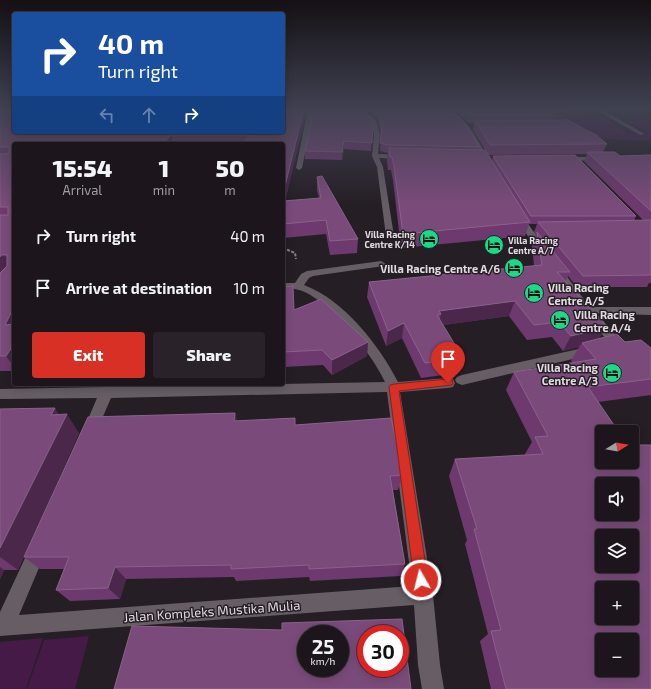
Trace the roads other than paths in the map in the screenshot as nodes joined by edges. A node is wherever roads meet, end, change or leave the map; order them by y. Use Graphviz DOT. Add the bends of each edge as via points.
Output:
graph roads {
  1 [pos="305,141"];
  2 [pos="376,141"];
  3 [pos="478,141"];
  4 [pos="375,156"];
  5 [pos="413,157"];
  6 [pos="612,158"];
  7 [pos="552,159"];
  8 [pos="574,159"];
  9 [pos="300,168"];
  10 [pos="585,170"];
  11 [pos="493,173"];
  12 [pos="513,207"];
  13 [pos="525,228"];
  14 [pos="541,228"];
  15 [pos="390,236"];
  16 [pos="381,264"];
  17 [pos="285,286"];
  18 [pos="298,286"];
  19 [pos="588,312"];
  20 [pos="651,312"];
  21 [pos="611,337"];
  22 [pos="623,347"];
  23 [pos="462,380"];
  24 [pos="448,383"];
  25 [pos="394,387"];
  26 [pos="0,394"];
  27 [pos="106,394"];
  28 [pos="84,444"];
  29 [pos="46,531"];
  30 [pos="423,595"];
  31 [pos="2,626"];
  32 [pos="433,689"];
  1 -- 9 [label="street"];
  2 -- 4 [label="street"];
  3 -- 11 [label="street"];
  4 -- 5 [label="street"];
  4 -- 15 [label="street" via="380,167"];
  6 -- 8 [label="street"];
  7 -- 8 [label="street"];
  8 -- 10 [label="street"];
  12 -- 13 [label="street"];
  13 -- 14 [label="street"];
  13 -- 19 [label="street"];
  16 -- 18 [label="street" via="311,273 305,276"];
  17 -- 18 [label="street"];
  18 -- 25 [label="street" via="324,299 338,311 384,366"];
  19 -- 20 [label="street"];
  19 -- 21 [label="street"];
  21 -- 22 [label="street"];
  21 -- 23 [label="street" via="608,345 594,350"];
  24 -- 25 [label="street"];
  25 -- 27 [label="street"];
  25 -- 30 [label="street"];
  26 -- 27 [label="street"];
  27 -- 28 [label="street"];
  29 -- 31 [label="street"];
  30 -- 31 [label="street, Jalan Kompleks Mustika Mulia"];
  30 -- 32 [label="street"];
}
